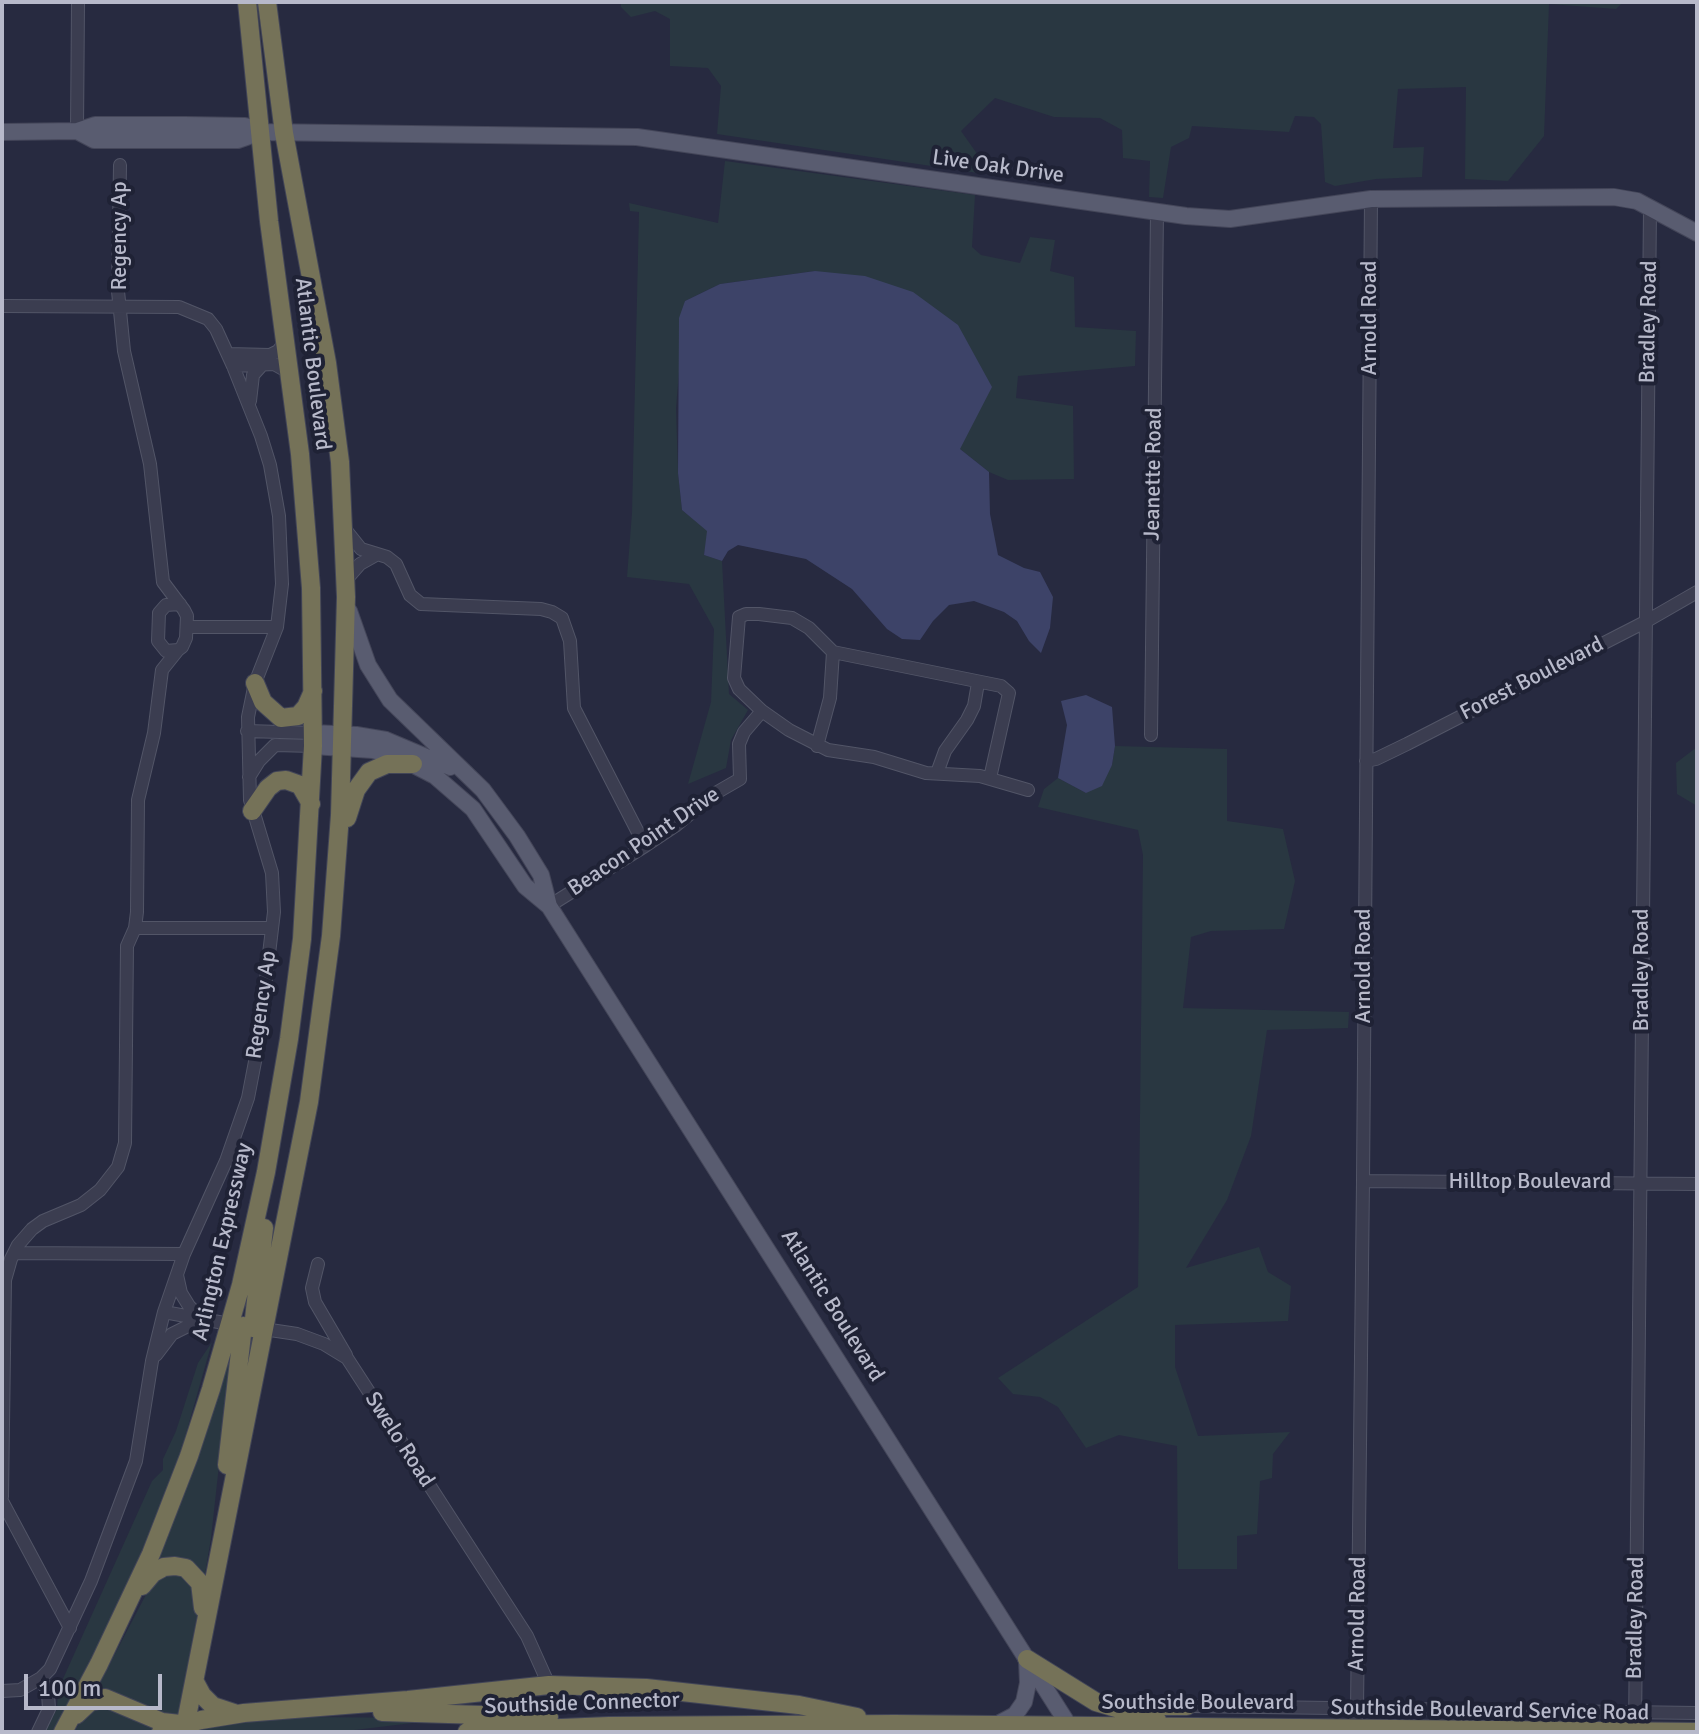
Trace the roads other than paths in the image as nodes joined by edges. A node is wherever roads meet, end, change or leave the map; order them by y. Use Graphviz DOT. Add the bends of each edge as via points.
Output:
graph roads {
  1 [pos="78,2"];
  2 [pos="247,2"];
  3 [pos="267,2"];
  4 [pos="77,131"];
  5 [pos="2,132"];
  6 [pos="261,132"];
  7 [pos="284,133"];
  8 [pos="120,165"];
  9 [pos="1371,199"];
  10 [pos="1650,208"];
  11 [pos="1157,212"];
  12 [pos="1697,233"];
  13 [pos="2,306"];
  14 [pos="120,307"];
  15 [pos="285,342"];
  16 [pos="230,360"];
  17 [pos="263,364"];
  18 [pos="290,373"];
  19 [pos="249,404"];
  20 [pos="345,529"];
  21 [pos="376,555"];
  22 [pos="346,580"];
  23 [pos="163,582"];
  24 [pos="1697,592"];
  25 [pos="180,604"];
  26 [pos="162,608"];
  27 [pos="1645,622"];
  28 [pos="187,627"];
  29 [pos="277,627"];
  30 [pos="160,646"];
  31 [pos="178,650"];
  32 [pos="833,652"];
  33 [pos="162,670"];
  34 [pos="255,683"];
  35 [pos="978,683"];
  36 [pos="314,689"];
  37 [pos="762,711"];
  38 [pos="1151,735"];
  39 [pos="247,738"];
  40 [pos="313,739"];
  41 [pos="343,740"];
  42 [pos="275,745"];
  43 [pos="817,746"];
  44 [pos="1366,761"];
  45 [pos="413,764"];
  46 [pos="937,773"];
  47 [pos="990,778"];
  48 [pos="248,779"];
  49 [pos="476,782"];
  50 [pos="1028,790"];
  51 [pos="311,805"];
  52 [pos="252,811"];
  53 [pos="645,846"];
  54 [pos="338,852"];
  55 [pos="549,906"];
  56 [pos="135,928"];
  57 [pos="272,928"];
  58 [pos="1363,1181"];
  59 [pos="1641,1183"];
  60 [pos="1697,1184"];
  61 [pos="14,1253"];
  62 [pos="184,1254"];
  63 [pos="318,1264"];
  64 [pos="177,1275"];
  65 [pos="164,1312"];
  66 [pos="202,1319"];
  67 [pos="247,1327"];
  68 [pos="347,1358"];
  69 [pos="152,1361"];
  70 [pos="2,1499"];
  71 [pos="127,1606"];
  72 [pos="70,1628"];
  73 [pos="200,1655"];
  74 [pos="1027,1659"];
  75 [pos="41,1678"];
  76 [pos="195,1682"];
  77 [pos="549,1685"];
  78 [pos="2,1691"];
  79 [pos="1096,1702"];
  80 [pos="1187,1706"];
  81 [pos="299,1710"];
  82 [pos="1635,1712"];
  83 [pos="244,1713"];
  84 [pos="1697,1713"];
  85 [pos="1356,1723"];
  86 [pos="895,1724"];
  87 [pos="699,1725"];
  88 [pos="996,1725"];
  89 [pos="185,1728"];
  90 [pos="1188,1728"];
  91 [pos="1072,1729"];
  92 [pos="38,1732"];
  93 [pos="63,1732"];
  94 [pos="161,1732"];
  95 [pos="467,1732"];
  96 [pos="1635,1732"];
  97 [pos="1697,1732"];
  1 -- 4 [label="street"];
  2 -- 6 [label="highway, Atlantic Boulevard"];
  3 -- 7 [label="highway, Atlantic Boulevard"];
  4 -- 5 [label="main road, Live Oak Drive"];
  4 -- 6 [label="main road, Live Oak Drive" via="94,140 246,139"];
  6 -- 7 [label="main road, Live Oak Drive"];
  6 -- 15 [label="highway, Atlantic Boulevard"];
  7 -- 11 [label="main road, Live Oak Drive" via="645,138"];
  7 -- 20 [label="highway, Atlantic Boulevard" via="331,388"];
  8 -- 14 [label="street, Regency Ap"];
  9 -- 10 [label="main road, Live Oak Drive" via="1614,197"];
  9 -- 11 [label="main road, Live Oak Drive" via="1230,219"];
  9 -- 44 [label="street, Arnold Road"];
  10 -- 12 [label="main road, Live Oak Drive"];
  10 -- 27 [label="street, Bradley Road"];
  11 -- 38 [label="street, Jeanette Road"];
  13 -- 14 [label="street, Regency Ap"];
  14 -- 16 [label="street, Regency Ap" via="179,307 199,313 216,329"];
  14 -- 23 [label="street, Regency Ap" via="124,351 150,464"];
  15 -- 16 [label="street" via="270,355"];
  15 -- 18 [label="highway, Atlantic Boulevard"];
  16 -- 17 [label="street"];
  16 -- 19 [label="street, Regency Ap"];
  17 -- 18 [label="street"];
  17 -- 19 [label="street" via="253,375"];
  18 -- 36 [label="highway, Atlantic Boulevard" via="309,546"];
  19 -- 29 [label="street, Regency Ap" via="270,465 279,516 282,584"];
  20 -- 21 [label="street" via="361,549"];
  20 -- 22 [label="highway, Atlantic Boulevard"];
  21 -- 22 [label="street"];
  21 -- 53 [label="street" via="396,564 410,595 421,604 541,609 562,618 570,641 574,708"];
  22 -- 41 [label="highway, Atlantic Boulevard"];
  22 -- 49 [label="main road, Atlantic Boulevard" via="355,632 384,691"];
  23 -- 25 [label="street"];
  23 -- 26 [label="street, Regency Ap"];
  24 -- 27 [label="street, Forest Boulevard"];
  25 -- 26 [label="street"];
  25 -- 28 [label="street"];
  26 -- 30 [label="street" via="156,630"];
  27 -- 44 [label="street, Forest Boulevard"];
  27 -- 59 [label="street, Bradley Road"];
  28 -- 29 [label="street"];
  28 -- 31 [label="street"];
  29 -- 34 [label="street, Regency Ap"];
  30 -- 31 [label="street"];
  30 -- 33 [label="street"];
  31 -- 33 [label="street"];
  32 -- 35 [label="street"];
  32 -- 37 [label="street" via="800,620 739,617 734,678"];
  32 -- 43 [label="street" via="830,698"];
  33 -- 56 [label="street" via="138,800"];
  34 -- 36 [label="highway" via="263,702 281,718 298,716"];
  34 -- 39 [label="street, Regency Ap"];
  35 -- 46 [label="street" via="974,706"];
  35 -- 47 [label="street" via="1001,686 1009,693"];
  36 -- 40 [label="highway, Atlantic Boulevard"];
  37 -- 43 [label="street"];
  37 -- 53 [label="street, Beacon Point Drive" via="739,744 740,779"];
  39 -- 40 [label="street"];
  39 -- 42 [label="street"];
  39 -- 48 [label="street, Regency Ap"];
  40 -- 41 [label="main road, Atlantic Boulevard"];
  40 -- 42 [label="street"];
  40 -- 51 [label="highway"];
  41 -- 45 [label="main road, Atlantic Boulevard"];
  41 -- 49 [label="main road" via="394,743"];
  41 -- 54 [label="highway, Arlington Expressway"];
  42 -- 48 [label="street"];
  43 -- 46 [label="street"];
  44 -- 58 [label="street, Arnold Road"];
  45 -- 54 [label="highway" via="382,765 366,775 356,790"];
  45 -- 55 [label="main road, Atlantic Boulevard" via="473,809 525,886"];
  46 -- 47 [label="street"];
  47 -- 50 [label="street"];
  48 -- 52 [label="street, Regency Ap"];
  49 -- 55 [label="main road, Atlantic Boulevard" via="536,865"];
  51 -- 52 [label="highway" via="300,785 286,780 268,788"];
  51 -- 67 [label="highway" via="298,973"];
  52 -- 57 [label="street, Regency Ap" via="274,882"];
  53 -- 55 [label="street, Beacon Point Drive"];
  54 -- 67 [label="highway, Arlington Expressway" via="317,1052"];
  55 -- 74 [label="main road, Atlantic Boulevard"];
  56 -- 57 [label="street"];
  56 -- 61 [label="street" via="127,950 127,1124 122,1156 100,1190 81,1205 43,1221"];
  57 -- 62 [label="street, Regency Ap" via="248,1098"];
  58 -- 59 [label="street, Hilltop Boulevard"];
  58 -- 85 [label="street, Arnold Road"];
  59 -- 60 [label="street, Hilltop Boulevard"];
  59 -- 82 [label="street, Bradley Road"];
  61 -- 62 [label="street"];
  61 -- 70 [label="street" via="5,1280"];
  62 -- 64 [label="street, Regency Ap"];
  63 -- 68 [label="street" via="312,1288 315,1302"];
  64 -- 65 [label="street, Regency Ap"];
  64 -- 66 [label="street" via="181,1293"];
  65 -- 66 [label="street, Swelo Road"];
  65 -- 69 [label="street, Regency Ap"];
  66 -- 67 [label="street, Swelo Road"];
  66 -- 69 [label="street" via="172,1334"];
  67 -- 68 [label="street, Swelo Road" via="297,1334"];
  67 -- 71 [label="highway, Arlington Expressway"];
  67 -- 73 [label="highway" via="216,1575"];
  68 -- 77 [label="street, Swelo Road" via="527,1636"];
  69 -- 72 [label="street, Regency Ap" via="136,1461"];
  70 -- 72 [label="street"];
  71 -- 73 [label="highway" via="160,1569 179,1566 192,1573 203,1599"];
  71 -- 93 [label="highway, Arlington Expressway"];
  72 -- 75 [label="street, Regency Ap"];
  73 -- 76 [label="highway"];
  74 -- 79 [label="highway"];
  74 -- 88 [label="main road" via="1024,1702 1015,1715"];
  74 -- 91 [label="main road, Atlantic Boulevard"];
  75 -- 78 [label="street" via="20,1690"];
  75 -- 92 [label="street" via="49,1709"];
  76 -- 83 [label="highway" via="216,1708"];
  76 -- 89 [label="highway"];
  77 -- 81 [label="highway"];
  77 -- 86 [label="highway" via="715,1695"];
  79 -- 80 [label="highway"];
  79 -- 90 [label="highway"];
  80 -- 85 [label="street, Southside Boulevard Service Road"];
  81 -- 83 [label="highway"];
  81 -- 87 [label="highway"];
  82 -- 84 [label="street, Southside Boulevard Service Road"];
  82 -- 85 [label="street, Southside Boulevard Service Road"];
  82 -- 96 [label="street, Bradley Road"];
  83 -- 89 [label="highway"];
  85 -- 90 [label="highway, Southside Boulevard"];
  85 -- 96 [label="highway, Southside Boulevard"];
  86 -- 87 [label="highway, Southside Boulevard"];
  86 -- 88 [label="highway, Southside Boulevard"];
  87 -- 95 [label="highway, Southside Connector"];
  88 -- 91 [label="highway, Southside Boulevard"];
  89 -- 93 [label="highway" via="101,1698 83,1708"];
  89 -- 94 [label="highway"];
  90 -- 91 [label="highway, Southside Boulevard"];
  96 -- 97 [label="highway, Southside Boulevard"];
}
